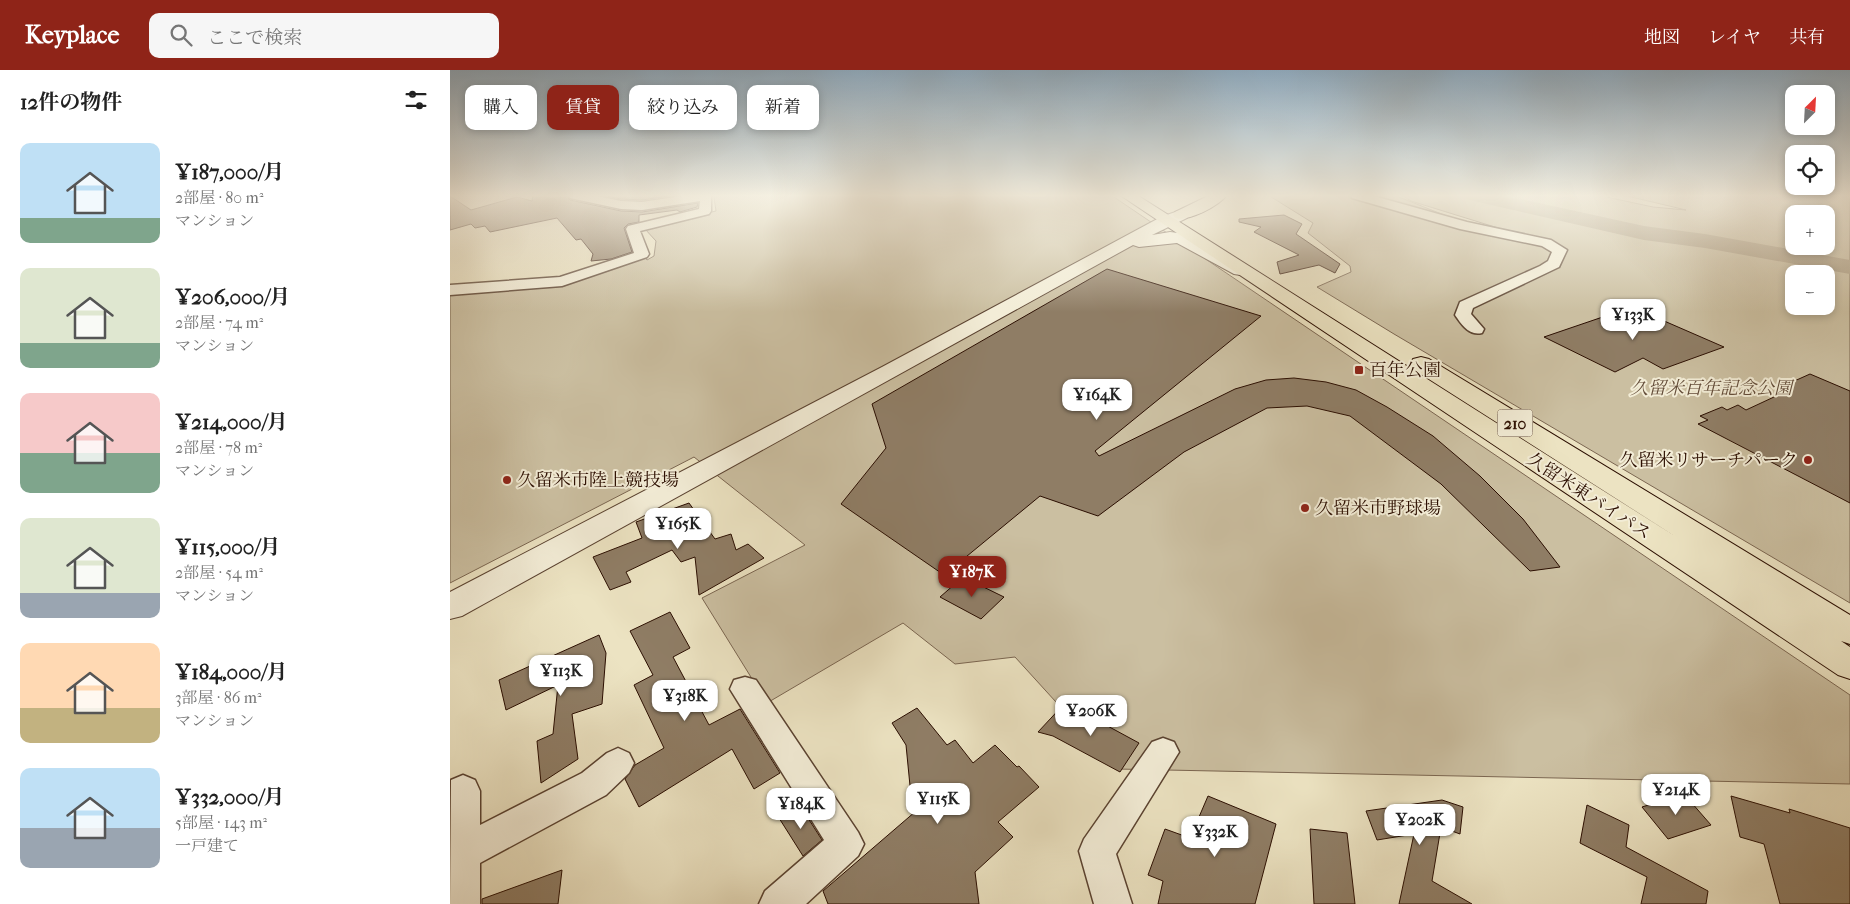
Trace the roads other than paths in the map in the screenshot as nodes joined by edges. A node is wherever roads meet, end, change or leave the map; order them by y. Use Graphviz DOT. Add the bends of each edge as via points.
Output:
graph roads {
  1 [pos="635,234"];
  2 [pos="1143,234"];
  3 [pos="1196,234"];
  4 [pos="1202,234"];
  5 [pos="1503,234"];
  6 [pos="1110,252"];
  7 [pos="1246,273"];
  8 [pos="450,290"];
  9 [pos="1476,329"];
  10 [pos="450,607"];
  11 [pos="1850,631"];
  12 [pos="1850,665"];
  13 [pos="745,689"];
  14 [pos="1163,752"];
  15 [pos="618,763"];
  16 [pos="463,791"];
  17 [pos="462,853"];
  18 [pos="461,904"];
  19 [pos="778,904"];
  20 [pos="1113,904"];
  1 -- 8 [label="street" via="642,250 639,256 562,281"];
  2 -- 6 [label="street"];
  3 -- 7 [label="main road, 久留米東バイパス / 210"];
  4 -- 11 [label="main road, 久留米東バイパス / 210"];
  5 -- 9 [label="street" via="1546,243 1560,250 1554,264 1466,306 1463,315"];
  6 -- 7 [label="street" via="1154,238 1181,238"];
  6 -- 10 [label="street"];
  7 -- 12 [label="main road, 久留米東バイパス / 210"];
  13 -- 19 [label="street" via="846,844"];
  14 -- 20 [label="street" via="1097,851"];
  15 -- 17 [label="street" via="594,784"];
  16 -- 17 [label="street"];
  17 -- 18 [label="street"];
}
